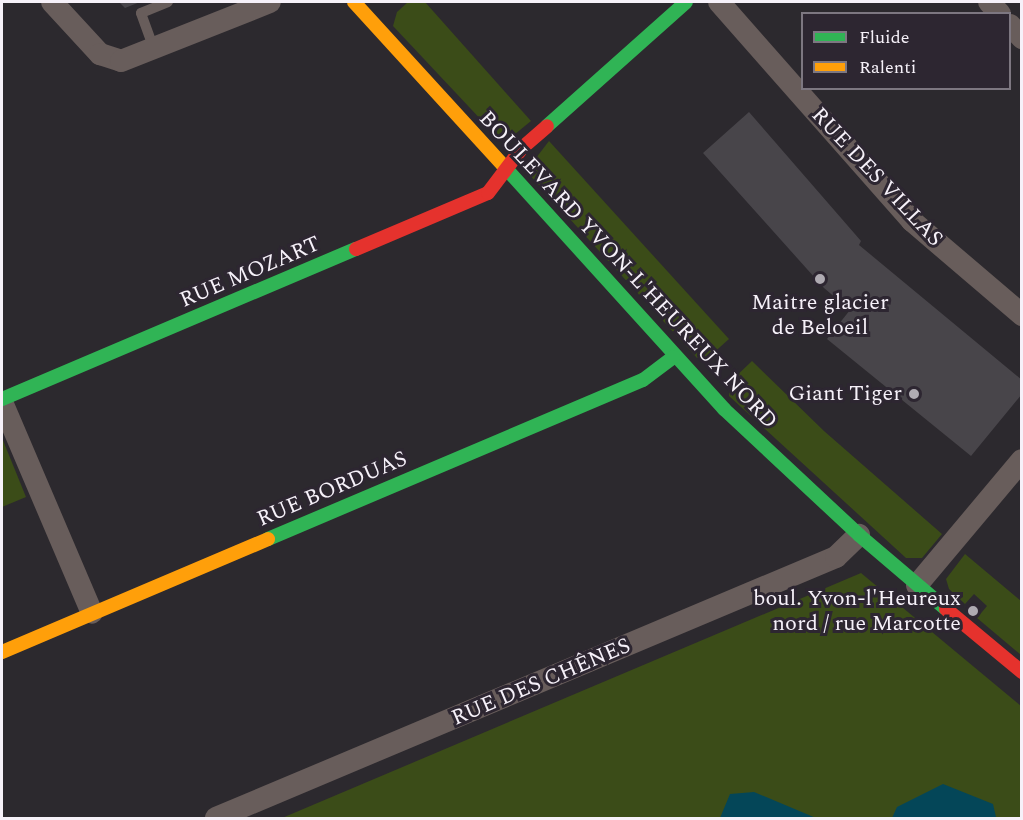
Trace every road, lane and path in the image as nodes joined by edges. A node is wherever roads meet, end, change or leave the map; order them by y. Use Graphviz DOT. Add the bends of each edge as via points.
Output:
graph roads {
  1 [pos="52,2"];
  2 [pos="168,2"];
  3 [pos="686,2"];
  4 [pos="719,2"];
  5 [pos="262,3"];
  6 [pos="367,6"];
  7 [pos="1011,26"];
  8 [pos="1022,38"];
  9 [pos="154,50"];
  10 [pos="506,171"];
  11 [pos="1022,315"];
  12 [pos="673,357"];
  13 [pos="2,401"];
  14 [pos="1022,460"];
  15 [pos="859,535"];
  16 [pos="917,585"];
  17 [pos="93,613"];
  18 [pos="2,652"];
  19 [pos="1022,672"];
  20 [pos="216,819"];
  1 -- 9 [label="street" via="105,57 127,60"];
  2 -- 9 [label="lane" via="141,13"];
  3 -- 10 [label="street, RUE MOZART" via="522,148"];
  4 -- 11 [label="street, RUE DES VILLAS" via="912,220"];
  5 -- 9 [label="street"];
  6 -- 10 [label="street, BOULEVARD YVON-L'HEUREUX NORD"];
  7 -- 8 [label="street"];
  10 -- 12 [label="street, BOULEVARD YVON-L'HEUREUX NORD"];
  10 -- 13 [label="street, RUE MOZART" via="489,193"];
  12 -- 15 [label="street, BOULEVARD YVON-L'HEUREUX NORD"];
  12 -- 17 [label="street, RUE BORDUAS" via="643,380"];
  13 -- 17 [label="street"];
  14 -- 16 [label="street"];
  15 -- 16 [label="street, BOULEVARD YVON-L'HEUREUX NORD"];
  15 -- 20 [label="street, RUE DES CHÊNES" via="836,557"];
  16 -- 19 [label="street, BOULEVARD YVON-L'HEUREUX NORD"];
  17 -- 18 [label="street, RUE BORDUAS"];
}
